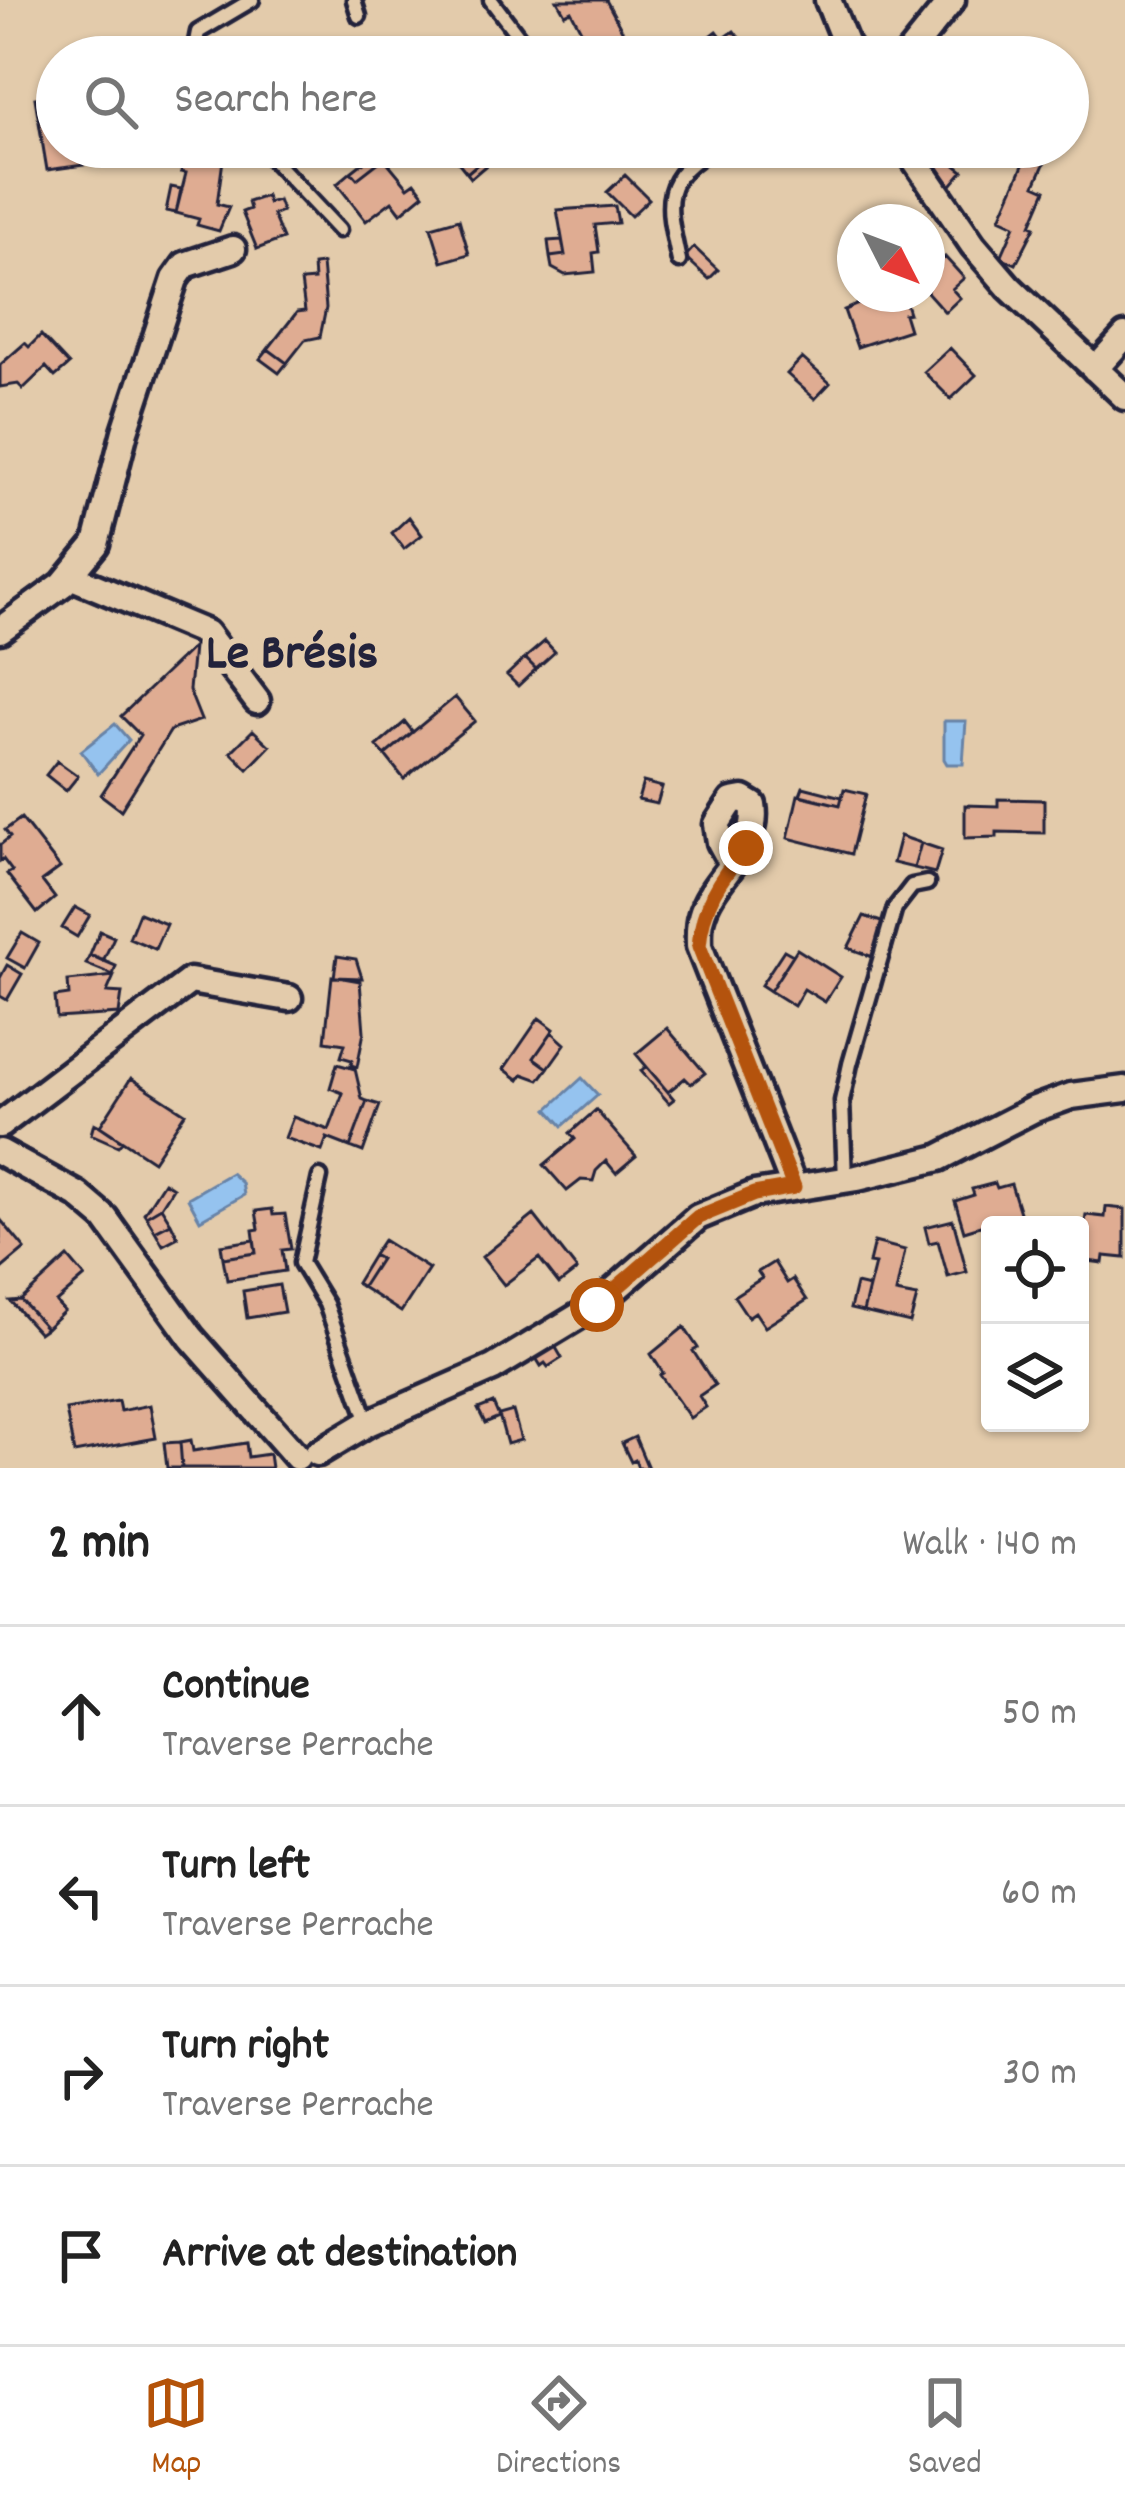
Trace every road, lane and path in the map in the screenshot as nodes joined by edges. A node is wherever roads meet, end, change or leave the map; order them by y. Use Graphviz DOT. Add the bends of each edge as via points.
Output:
graph roads {
  1 [pos="252,0"];
  2 [pos="354,0"];
  3 [pos="490,0"];
  4 [pos="827,0"];
  5 [pos="952,0"];
  6 [pos="359,16"];
  7 [pos="197,36"];
  8 [pos="518,36"];
  9 [pos="842,36"];
  10 [pos="923,36"];
  11 [pos="281,168"];
  12 [pos="686,168"];
  13 [pos="920,168"];
  14 [pos="339,230"];
  15 [pos="233,250"];
  16 [pos="679,260"];
  17 [pos="1125,336"];
  18 [pos="1095,369"];
  19 [pos="1125,397"];
  20 [pos="70,576"];
  21 [pos="0,630"];
  22 [pos="257,701"];
  23 [pos="732,864"];
  24 [pos="927,883"];
  25 [pos="289,998"];
  26 [pos="1125,1089"];
  27 [pos="0,1125"];
  28 [pos="0,1152"];
  29 [pos="320,1177"];
  30 [pos="845,1180"];
  31 [pos="794,1187"];
  32 [pos="368,1424"];
  33 [pos="309,1461"];
  1 -- 7 [label="lane"];
  2 -- 6 [label="lane"];
  3 -- 8 [label="lane"];
  4 -- 9 [label="street"];
  5 -- 10 [label="street"];
  11 -- 14 [label="lane"];
  12 -- 16 [label="lane" via="668,199"];
  13 -- 18 [label="street" via="1009,287"];
  15 -- 20 [label="street" via="185,265 175,278 96,544"];
  17 -- 18 [label="street"];
  18 -- 19 [label="street"];
  20 -- 21 [label="street"];
  20 -- 22 [label="street" via="206,633"];
  23 -- 31 [label="street" via="701,917 699,946"];
  24 -- 30 [label="lane" via="912,886 895,908 850,1064 842,1101"];
  25 -- 27 [label="street" via="190,981"];
  26 -- 30 [label="street" via="1071,1096 939,1158"];
  28 -- 33 [label="street" via="105,1218 191,1337"];
  29 -- 32 [label="lane" via="302,1263 326,1304"];
  30 -- 31 [label="street"];
  31 -- 32 [label="street" via="698,1217 597,1305 493,1368"];
  32 -- 33 [label="street"];
}
